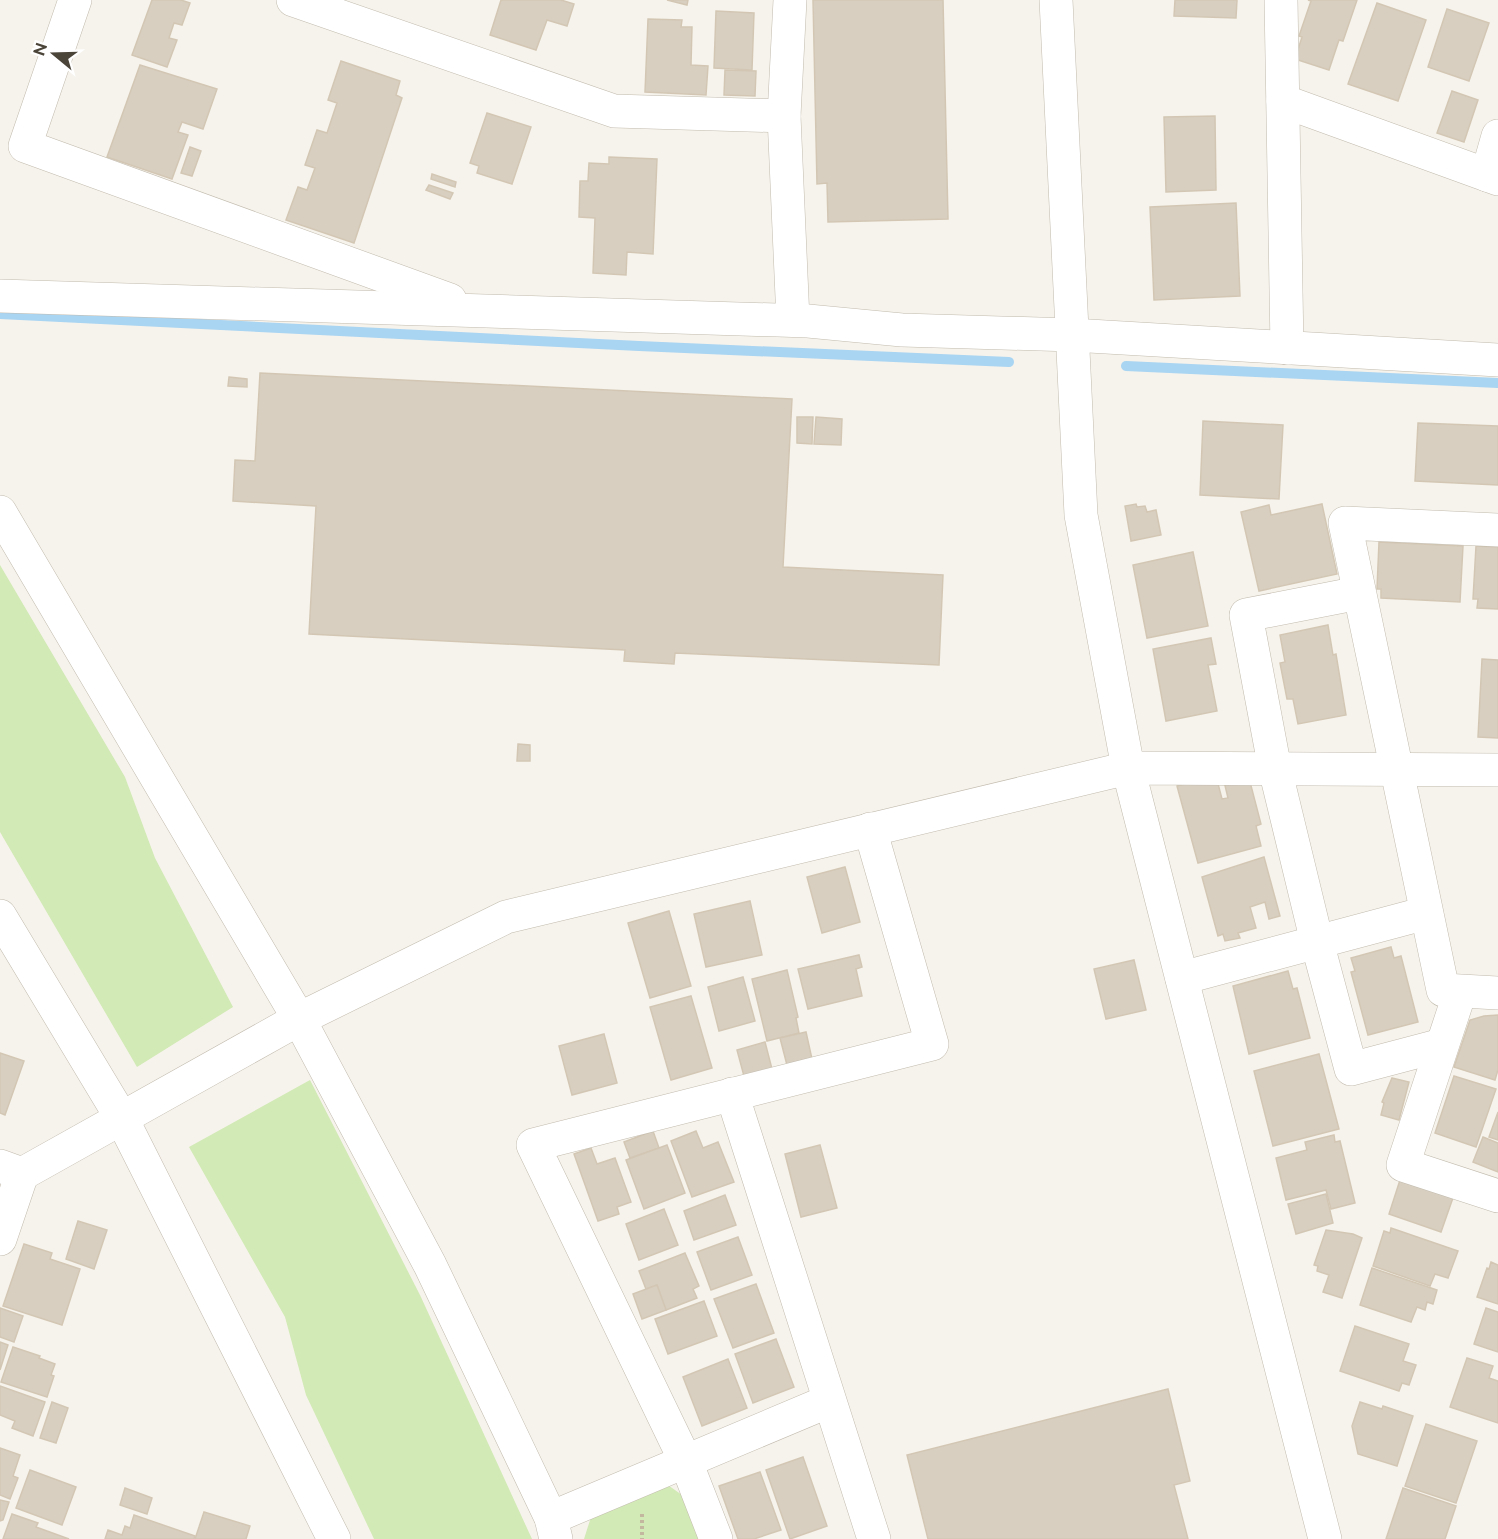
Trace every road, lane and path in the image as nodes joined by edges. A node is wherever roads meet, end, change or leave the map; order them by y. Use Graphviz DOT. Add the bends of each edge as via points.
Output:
graph roads {
  1 [pos="75,0"];
  2 [pos="293,0"];
  3 [pos="790,0"];
  4 [pos="1056,0"];
  5 [pos="1281,0"];
  6 [pos="1283,101"];
  7 [pos="784,116"];
  8 [pos="1498,136"];
  9 [pos="1493,177"];
  10 [pos="0,296"];
  11 [pos="479,310"];
  12 [pos="793,320"];
  13 [pos="1072,335"];
  14 [pos="1287,348"];
  15 [pos="1498,360"];
  16 [pos="0,512"];
  17 [pos="1498,530"];
  18 [pos="1359,593"];
  19 [pos="1128,768"];
  20 [pos="1275,769"];
  21 [pos="1396,770"];
  22 [pos="1498,770"];
  23 [pos="870,829"];
  24 [pos="1426,913"];
  25 [pos="0,916"];
  26 [pos="1317,942"];
  27 [pos="1182,978"];
  28 [pos="1460,992"];
  29 [pos="1498,993"];
  30 [pos="299,1018"];
  31 [pos="1442,1045"];
  32 [pos="732,1094"];
  33 [pos="121,1117"];
  34 [pos="11,1170"];
  35 [pos="1498,1196"];
  36 [pos="0,1239"];
  37 [pos="829,1401"];
  38 [pos="686,1462"];
  39 [pos="554,1528"];
  40 [pos="334,1539"];
  41 [pos="716,1539"];
  42 [pos="874,1539"];
  43 [pos="1325,1539"];
  1 -- 11 [label="street" via="25,146"];
  2 -- 7 [label="street" via="614,111"];
  3 -- 7 [label="street"];
  4 -- 13 [label="street"];
  5 -- 6 [label="street"];
  6 -- 9 [label="street"];
  6 -- 14 [label="street"];
  7 -- 12 [label="street"];
  8 -- 9 [label="street"];
  10 -- 11 [label="street"];
  11 -- 12 [label="street"];
  12 -- 13 [label="street" via="902,330"];
  13 -- 14 [label="street"];
  13 -- 19 [label="street" via="1081,515"];
  14 -- 15 [label="street"];
  16 -- 30 [label="street"];
  17 -- 18 [label="street" via="1345,523"];
  18 -- 20 [label="street" via="1246,615"];
  18 -- 21 [label="street"];
  19 -- 20 [label="street"];
  19 -- 23 [label="street"];
  19 -- 27 [label="street"];
  20 -- 21 [label="street"];
  20 -- 26 [label="street"];
  21 -- 22 [label="street"];
  21 -- 24 [label="street"];
  23 -- 30 [label="street" via="506,917"];
  23 -- 32 [label="street" via="932,1044"];
  24 -- 26 [label="street"];
  24 -- 28 [label="street" via="1443,990"];
  25 -- 33 [label="street"];
  26 -- 27 [label="street"];
  26 -- 31 [label="street" via="1351,1069"];
  27 -- 43 [label="street"];
  28 -- 29 [label="street"];
  28 -- 31 [label="street"];
  30 -- 33 [label="street"];
  30 -- 39 [label="street" via="430,1265"];
  31 -- 35 [label="street" via="1404,1164"];
  32 -- 37 [label="street"];
  32 -- 38 [label="street" via="532,1145"];
  33 -- 34 [label="street"];
  33 -- 40 [label="street"];
  34 -- 36 [label="street"];
  37 -- 38 [label="street"];
  37 -- 42 [label="street"];
  38 -- 39 [label="street"];
  38 -- 41 [label="street"];
}
